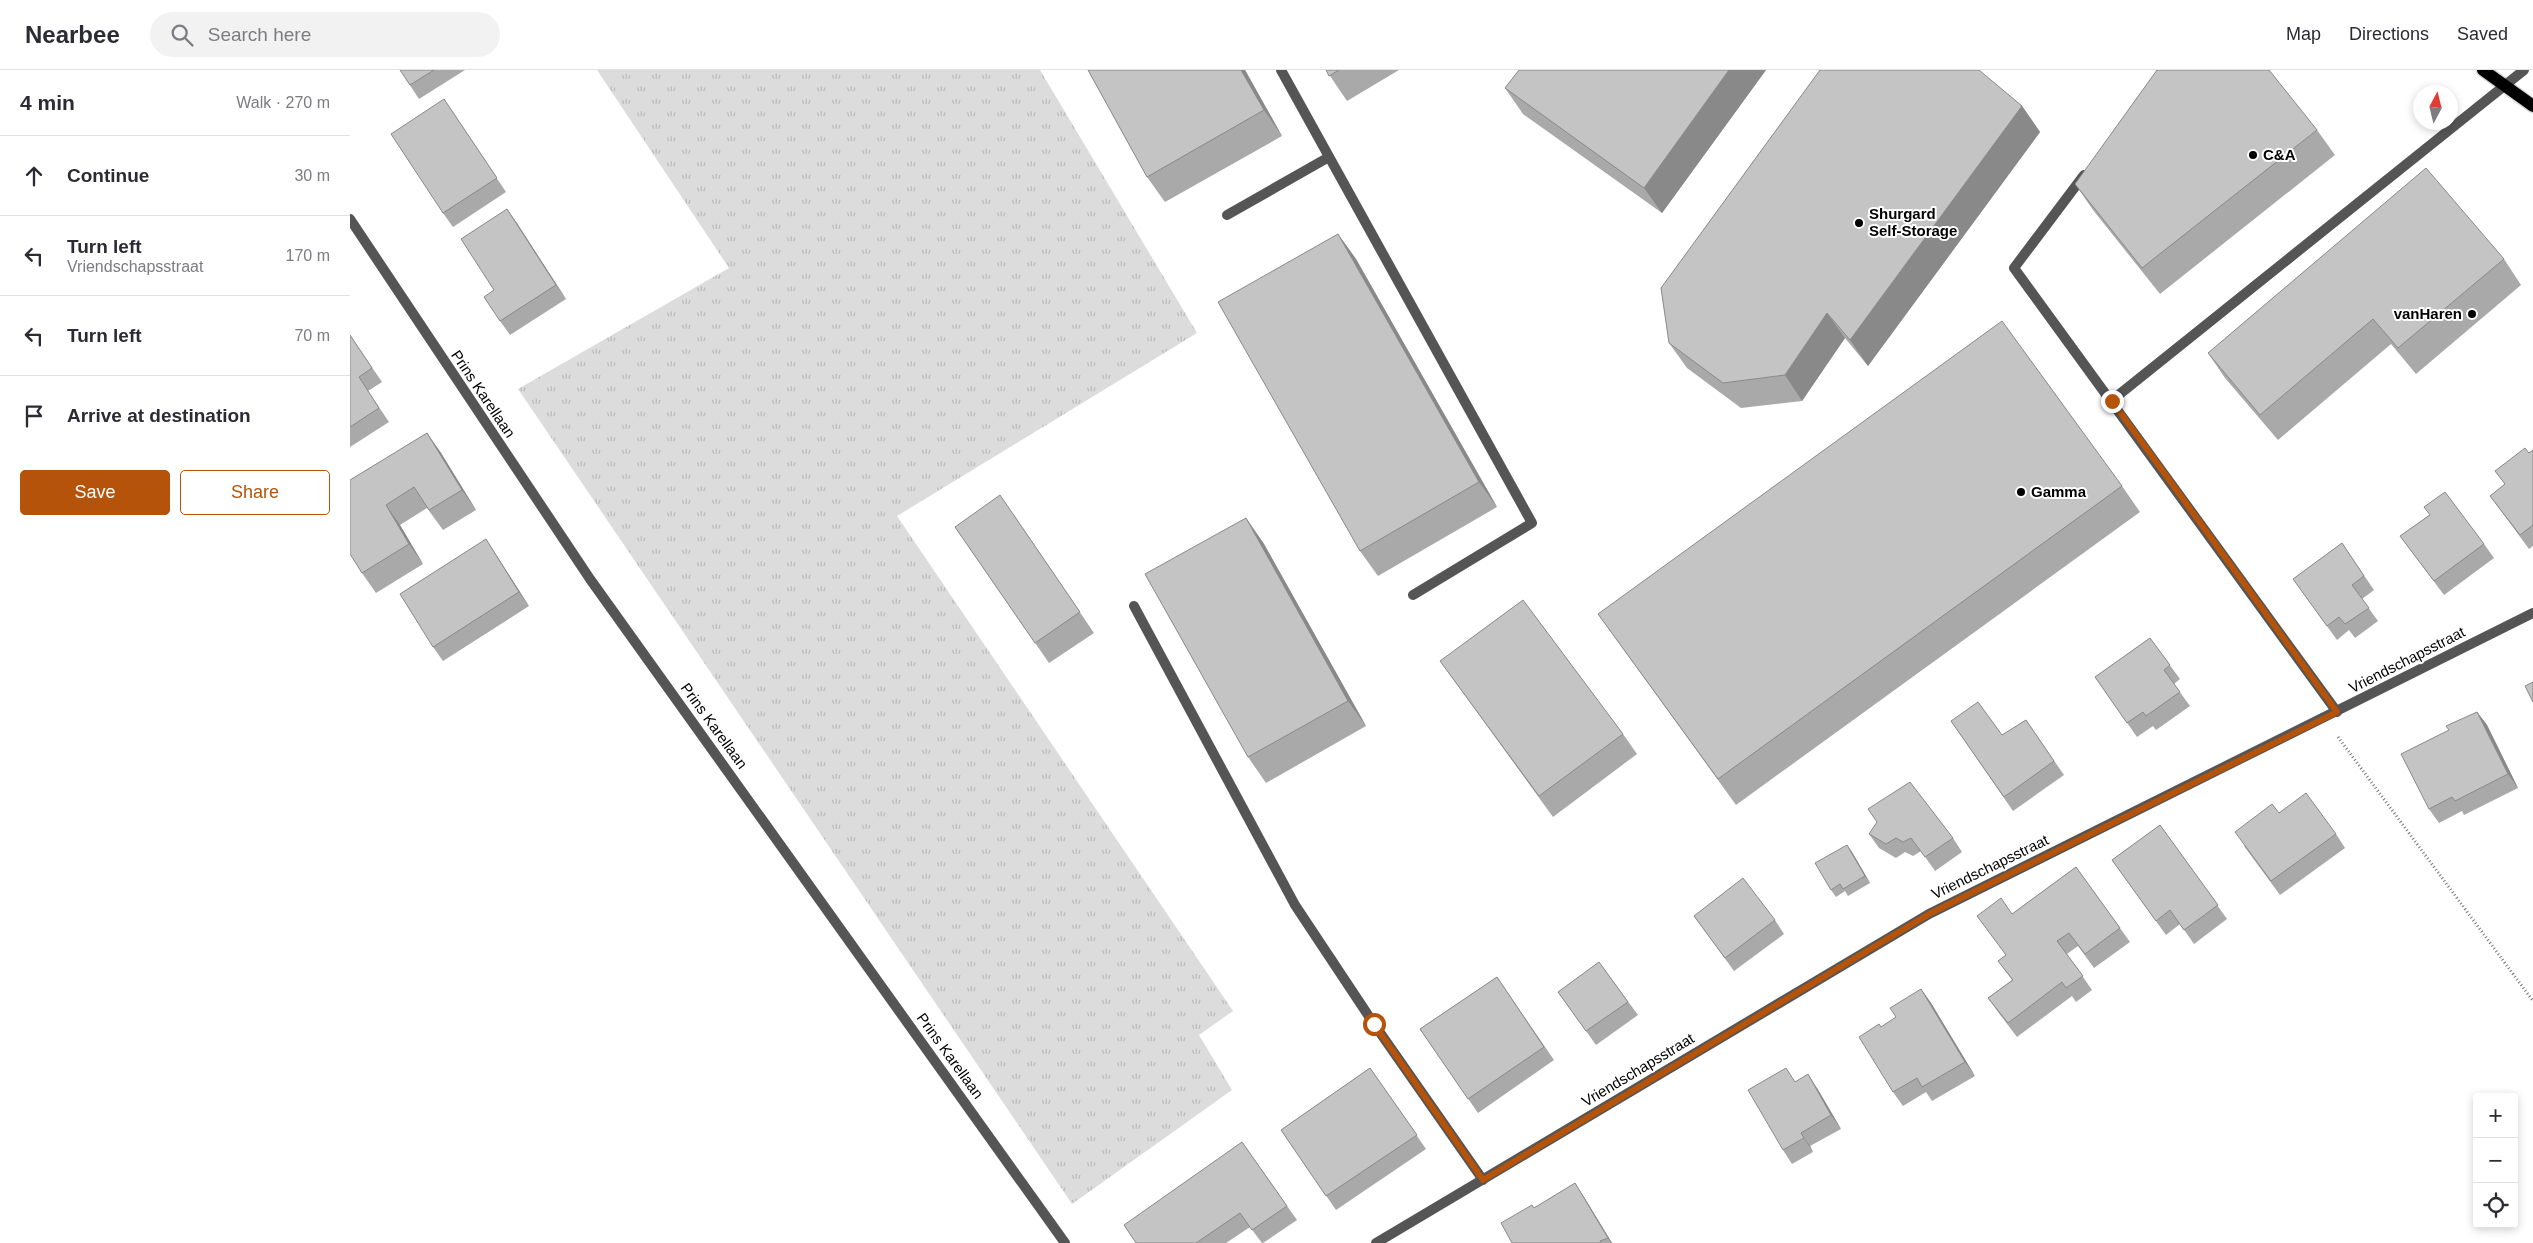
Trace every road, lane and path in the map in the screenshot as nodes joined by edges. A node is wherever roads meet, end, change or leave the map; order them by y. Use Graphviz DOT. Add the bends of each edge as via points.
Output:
graph roads {
  1 [pos="1281,70"];
  2 [pos="2483,70"];
  3 [pos="2524,70"];
  4 [pos="2505,86"];
  5 [pos="2533,106"];
  6 [pos="1329,157"];
  7 [pos="2091,165"];
  8 [pos="1227,215"];
  9 [pos="350,219"];
  10 [pos="2112,401"];
  11 [pos="1413,595"];
  12 [pos="1134,606"];
  13 [pos="2533,613"];
  14 [pos="2337,712"];
  15 [pos="2324,718"];
  16 [pos="2533,1001"];
  17 [pos="1483,1180"];
  18 [pos="1065,1243"];
  19 [pos="1376,1243"];
  1 -- 6 [label="street"];
  2 -- 4 [label="main road"];
  3 -- 4 [label="street"];
  4 -- 5 [label="main road"];
  4 -- 10 [label="street"];
  6 -- 8 [label="street"];
  6 -- 11 [label="street" via="1532,522"];
  7 -- 10 [label="street" via="2014,268"];
  9 -- 18 [label="street, Prins Karellaan" via="590,579"];
  10 -- 14 [label="street"];
  12 -- 17 [label="street" via="1295,905"];
  13 -- 14 [label="street, Vriendschapsstraat"];
  14 -- 15 [label="street, Vriendschapsstraat"];
  15 -- 16 [label="path"];
  15 -- 17 [label="street, Vriendschapsstraat" via="1929,914"];
  17 -- 19 [label="street, Vriendschapsstraat"];
}
